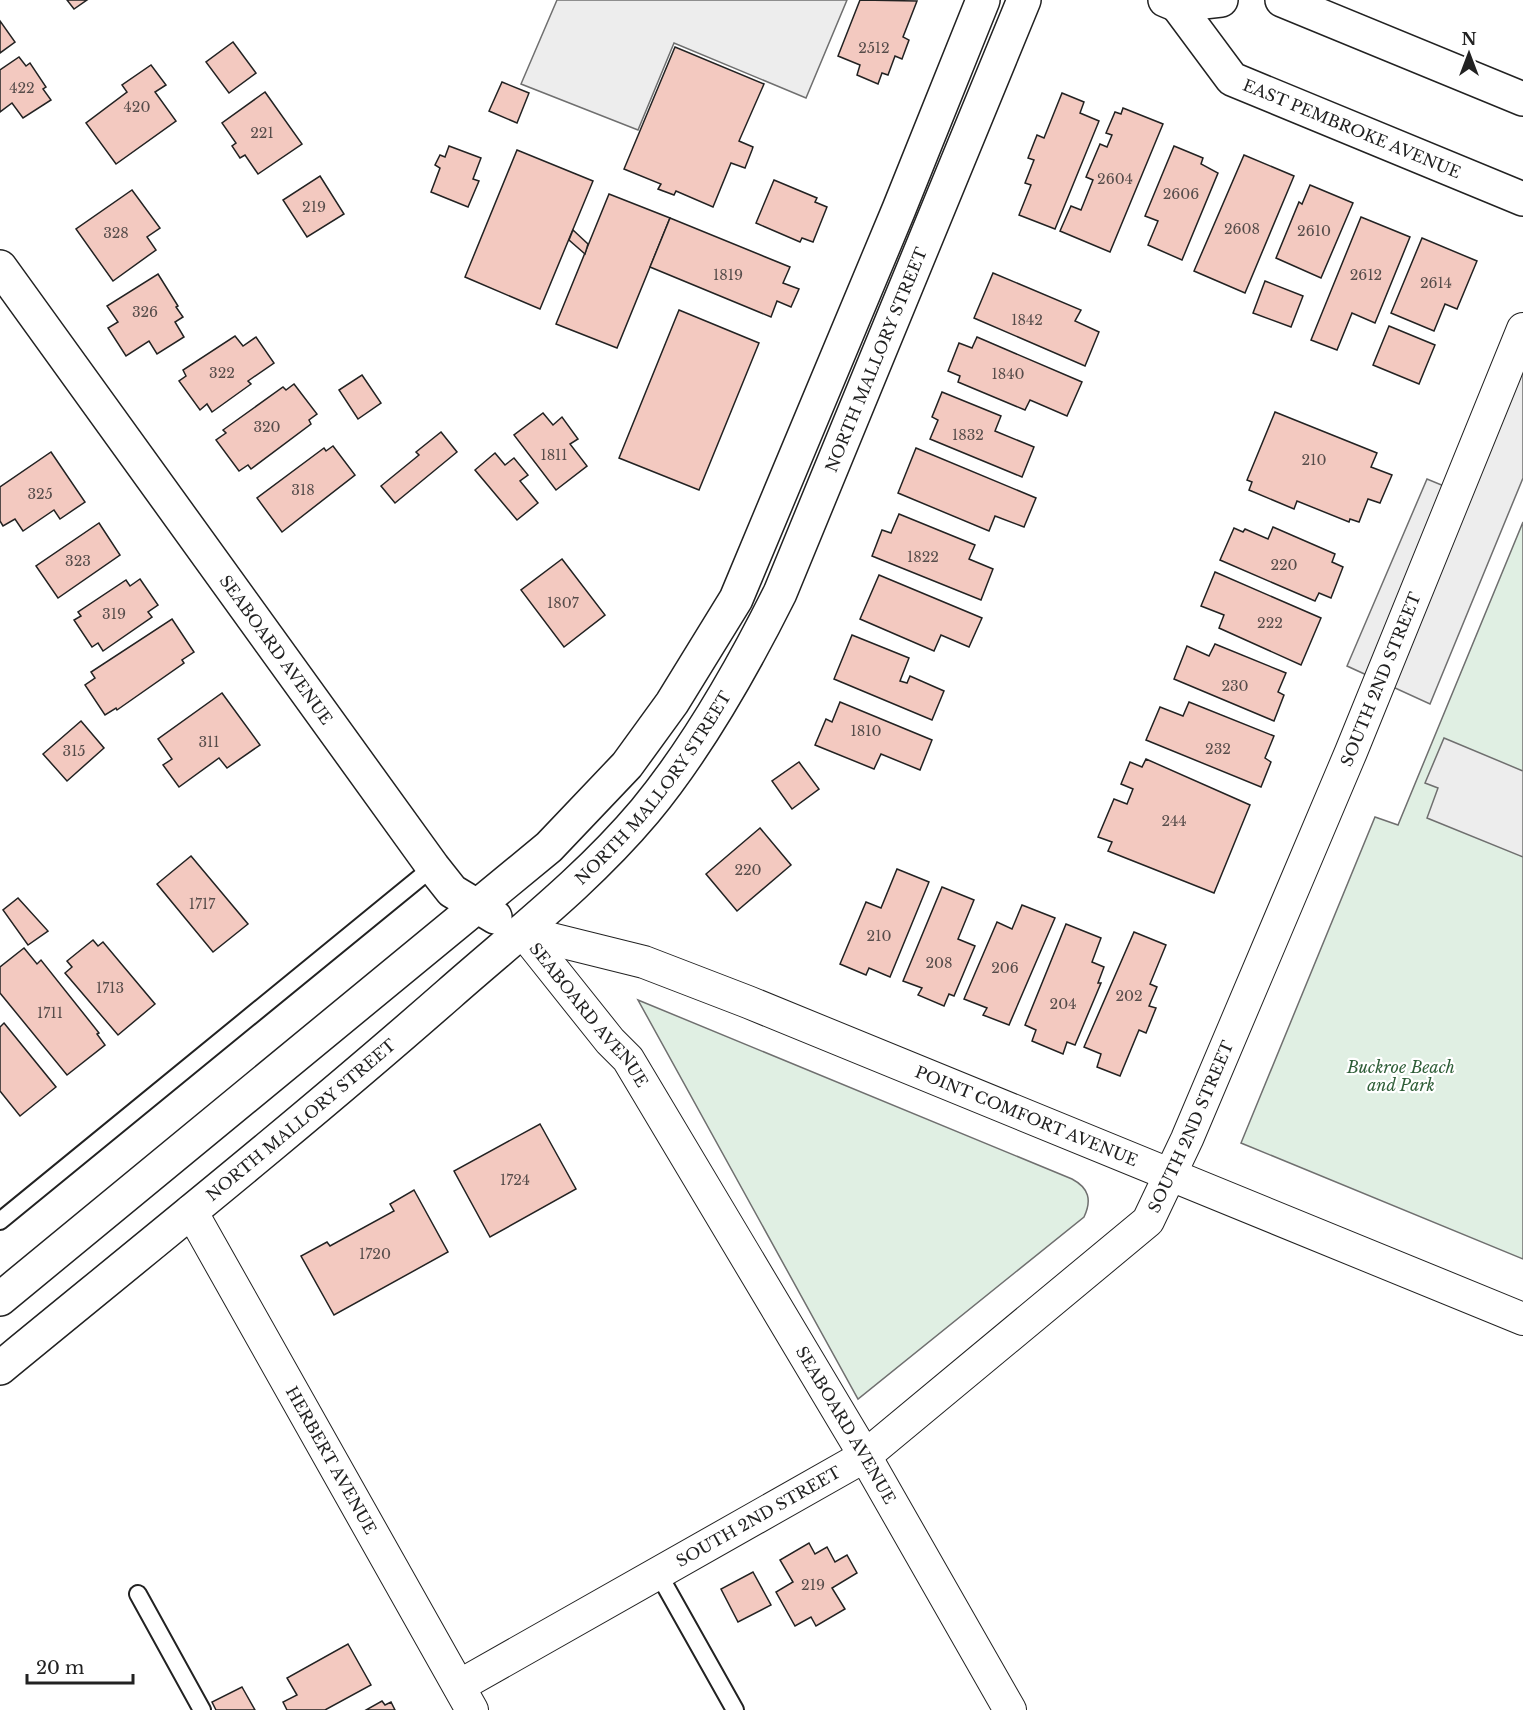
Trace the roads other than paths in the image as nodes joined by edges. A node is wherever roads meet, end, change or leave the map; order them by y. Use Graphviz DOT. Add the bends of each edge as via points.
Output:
graph roads {
  1 [pos="983,0"];
  2 [pos="1024,0"];
  3 [pos="1221,0"];
  4 [pos="1282,0"];
  5 [pos="1171,2"];
  6 [pos="1523,99"];
  7 [pos="1523,199"];
  8 [pos="0,267"];
  9 [pos="1523,329"];
  10 [pos="433,867"];
  11 [pos="477,908"];
  12 [pos="523,932"];
  13 [pos="1171,1175"];
  14 [pos="191,1211"];
  15 [pos="0,1221"];
  16 [pos="0,1299"];
  17 [pos="1523,1320"];
  18 [pos="0,1368"];
  19 [pos="866,1456"];
  20 [pos="658,1573"];
  21 [pos="138,1594"];
  22 [pos="465,1698"];
  23 [pos="202,1710"];
  24 [pos="735,1710"];
  25 [pos="1010,1710"];
  1 -- 11 [label="main road, NORTH MALLORY STREET" via="736,599 672,704 627,765 549,847"];
  2 -- 12 [label="main road, NORTH MALLORY STREET" via="802,542 750,653 647,809 600,862"];
  3 -- 5 [label="main road, EAST PEMBROKE AVENUE"];
  4 -- 6 [label="main road"];
  5 -- 7 [label="main road, EAST PEMBROKE AVENUE" via="1232,79"];
  8 -- 10 [label="main road, SEABOARD AVENUE"];
  9 -- 13 [label="street, SOUTH 2ND STREET" via="1351,752"];
  10 -- 11 [label="main road, SEABOARD AVENUE" via="452,891"];
  10 -- 15 [label="lane"];
  11 -- 12 [label="main road, SEABOARD AVENUE"];
  11 -- 16 [label="main road, NORTH MALLORY STREET"];
  12 -- 13 [label="street, POINT COMFORT AVENUE" via="644,962"];
  12 -- 14 [label="main road, NORTH MALLORY STREET"];
  12 -- 19 [label="street, SEABOARD AVENUE" via="628,1059"];
  13 -- 17 [label="street, POINT COMFORT AVENUE"];
  13 -- 19 [label="street, SOUTH 2ND STREET" via="1148,1221"];
  14 -- 18 [label="main road, NORTH MALLORY STREET"];
  14 -- 22 [label="street, HERBERT AVENUE"];
  19 -- 20 [label="street, SOUTH 2ND STREET"];
  19 -- 25 [label="street, SEABOARD AVENUE"];
  20 -- 22 [label="street, SOUTH 2ND STREET"];
  20 -- 24 [label="lane"];
  21 -- 23 [label="lane"];
}
